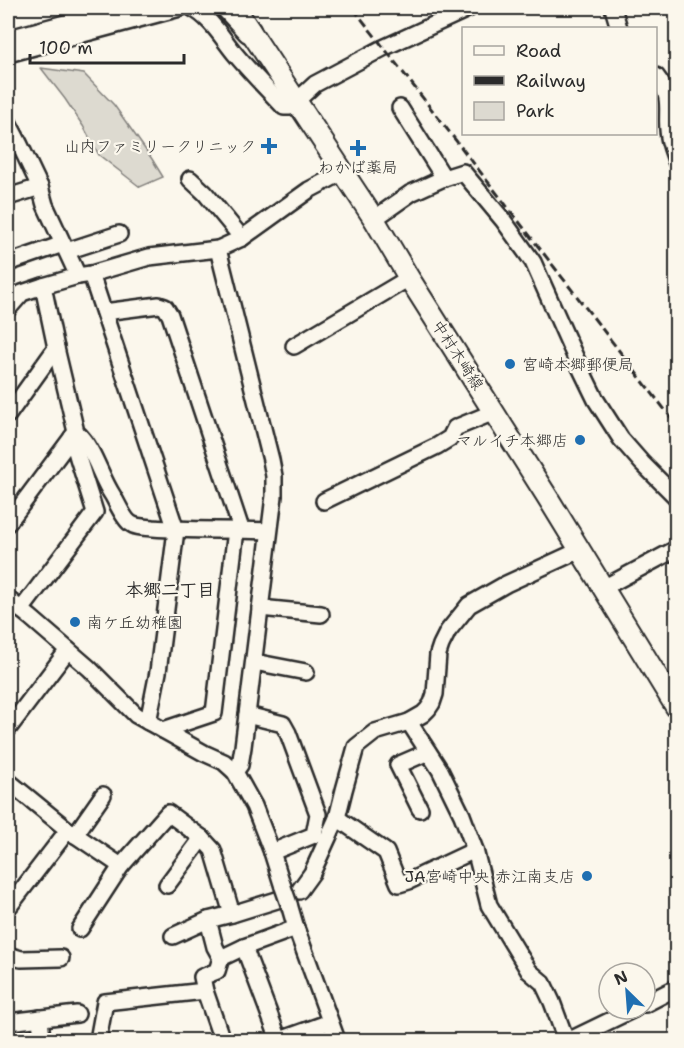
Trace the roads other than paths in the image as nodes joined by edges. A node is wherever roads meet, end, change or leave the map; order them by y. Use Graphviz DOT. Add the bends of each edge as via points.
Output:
graph roads {
  1 [pos="135,8"];
  2 [pos="180,8"];
  3 [pos="192,8"];
  4 [pos="228,8"];
  5 [pos="235,8"];
  6 [pos="470,8"];
  7 [pos="613,8"];
  8 [pos="619,27"];
  9 [pos="249,31"];
  10 [pos="8,42"];
  11 [pos="8,54"];
  12 [pos="657,77"];
  13 [pos="296,100"];
  14 [pos="400,108"];
  15 [pos="8,122"];
  16 [pos="676,161"];
  17 [pos="343,172"];
  18 [pos="444,177"];
  19 [pos="190,179"];
  20 [pos="40,187"];
  21 [pos="8,197"];
  22 [pos="374,219"];
  23 [pos="119,234"];
  24 [pos="242,238"];
  25 [pos="65,247"];
  26 [pos="218,249"];
  27 [pos="8,263"];
  28 [pos="84,275"];
  29 [pos="409,278"];
  30 [pos="43,286"];
  31 [pos="8,309"];
  32 [pos="104,312"];
  33 [pos="294,346"];
  34 [pos="56,348"];
  35 [pos="494,412"];
  36 [pos="8,416"];
  37 [pos="74,434"];
  38 [pos="676,497"];
  39 [pos="324,501"];
  40 [pos="8,523"];
  41 [pos="176,530"];
  42 [pos="239,530"];
  43 [pos="269,531"];
  44 [pos="676,549"];
  45 [pos="580,550"];
  46 [pos="603,588"];
  47 [pos="8,599"];
  48 [pos="260,608"];
  49 [pos="21,610"];
  50 [pos="321,614"];
  51 [pos="68,650"];
  52 [pos="254,662"];
  53 [pos="306,672"];
  54 [pos="676,706"];
  55 [pos="247,715"];
  56 [pos="148,722"];
  57 [pos="409,722"];
  58 [pos="8,729"];
  59 [pos="163,730"];
  60 [pos="428,752"];
  61 [pos="235,772"];
  62 [pos="10,788"];
  63 [pos="102,795"];
  64 [pos="420,809"];
  65 [pos="337,818"];
  66 [pos="72,832"];
  67 [pos="202,838"];
  68 [pos="475,850"];
  69 [pos="272,852"];
  70 [pos="122,866"];
  71 [pos="167,885"];
  72 [pos="299,891"];
  73 [pos="282,897"];
  74 [pos="8,908"];
  75 [pos="232,914"];
  76 [pos="208,920"];
  77 [pos="296,928"];
  78 [pos="80,929"];
  79 [pos="173,936"];
  80 [pos="244,947"];
  81 [pos="8,955"];
  82 [pos="61,958"];
  83 [pos="221,958"];
  84 [pos="676,988"];
  85 [pos="205,991"];
  86 [pos="657,998"];
  87 [pos="77,1014"];
  88 [pos="40,1018"];
  89 [pos="609,1021"];
  90 [pos="8,1022"];
  91 [pos="330,1022"];
  92 [pos="42,1041"];
  93 [pos="98,1041"];
  94 [pos="222,1041"];
  95 [pos="279,1041"];
  96 [pos="337,1041"];
  97 [pos="568,1041"];
  1 -- 10 [label="highway"];
  2 -- 11 [label="street"];
  3 -- 13 [label="street" via="207,18 284,107 290,107"];
  4 -- 9 [label="highway"];
  5 -- 9 [label="main road, 中村木崎線"];
  6 -- 13 [label="street" via="383,48 315,84"];
  7 -- 8 [label="street"];
  9 -- 13 [label="main road, 中村木崎線"];
  12 -- 16 [label="street" via="668,102 669,138"];
  13 -- 17 [label="main road, 中村木崎線"];
  14 -- 18 [label="street"];
  15 -- 20 [label="street"];
  17 -- 22 [label="main road, 中村木崎線"];
  17 -- 24 [label="street" via="309,190"];
  18 -- 22 [label="street" via="411,193"];
  18 -- 38 [label="street" via="463,172 503,220 533,262 596,400 621,439"];
  19 -- 24 [label="street"];
  20 -- 21 [label="street"];
  20 -- 25 [label="street"];
  22 -- 29 [label="main road, 中村木崎線"];
  23 -- 25 [label="street"];
  24 -- 26 [label="street"];
  25 -- 27 [label="street"];
  25 -- 28 [label="street"];
  26 -- 28 [label="street" via="149,257"];
  26 -- 43 [label="street" via="272,460 274,496"];
  28 -- 30 [label="street"];
  28 -- 32 [label="street"];
  29 -- 33 [label="street"];
  29 -- 35 [label="main road, 中村木崎線"];
  30 -- 31 [label="street" via="22,293"];
  30 -- 34 [label="street"];
  32 -- 41 [label="street"];
  32 -- 42 [label="street" via="159,305 170,315"];
  34 -- 36 [label="street"];
  34 -- 37 [label="street"];
  35 -- 39 [label="street" via="455,428 450,438 437,446"];
  35 -- 45 [label="main road, 中村木崎線"];
  37 -- 40 [label="street"];
  37 -- 41 [label="street" via="84,440 130,523"];
  37 -- 49 [label="street" via="95,512"];
  41 -- 42 [label="street"];
  41 -- 56 [label="street"];
  42 -- 43 [label="street"];
  42 -- 59 [label="street" via="214,713"];
  43 -- 48 [label="street"];
  44 -- 46 [label="street"];
  45 -- 46 [label="main road, 中村木崎線"];
  45 -- 57 [label="street" via="469,605 441,645 432,703"];
  46 -- 54 [label="main road, 中村木崎線"];
  47 -- 49 [label="street"];
  48 -- 50 [label="street"];
  48 -- 52 [label="street"];
  49 -- 51 [label="street"];
  51 -- 56 [label="street"];
  51 -- 58 [label="street"];
  52 -- 53 [label="street"];
  52 -- 55 [label="street"];
  55 -- 61 [label="street" via="240,765"];
  55 -- 69 [label="street" via="283,724 318,814 314,835"];
  56 -- 59 [label="street"];
  57 -- 60 [label="street"];
  57 -- 65 [label="street" via="375,732 356,747"];
  59 -- 61 [label="street" via="224,762"];
  60 -- 64 [label="street" via="398,765"];
  60 -- 68 [label="street" via="462,815"];
  61 -- 69 [label="street"];
  62 -- 66 [label="street"];
  63 -- 66 [label="street"];
  65 -- 68 [label="street" via="386,852 399,884"];
  65 -- 72 [label="street" via="312,873"];
  66 -- 70 [label="street"];
  66 -- 74 [label="street"];
  67 -- 70 [label="street" via="168,813"];
  67 -- 71 [label="street"];
  67 -- 75 [label="street" via="213,850"];
  68 -- 97 [label="street" via="489,905 529,971 543,983"];
  69 -- 73 [label="street"];
  70 -- 78 [label="street"];
  73 -- 75 [label="street"];
  73 -- 77 [label="street"];
  75 -- 76 [label="street"];
  76 -- 79 [label="street"];
  76 -- 83 [label="street"];
  77 -- 80 [label="street"];
  77 -- 91 [label="street"];
  80 -- 83 [label="street"];
  80 -- 95 [label="street"];
  81 -- 82 [label="street"];
  83 -- 85 [label="street" via="217,971 202,977"];
  84 -- 86 [label="street"];
  85 -- 93 [label="street" via="105,1002"];
  85 -- 94 [label="street"];
  87 -- 88 [label="street"];
  88 -- 90 [label="street"];
  88 -- 92 [label="street"];
  89 -- 97 [label="street"];
  91 -- 95 [label="street"];
  91 -- 96 [label="street"];
}
